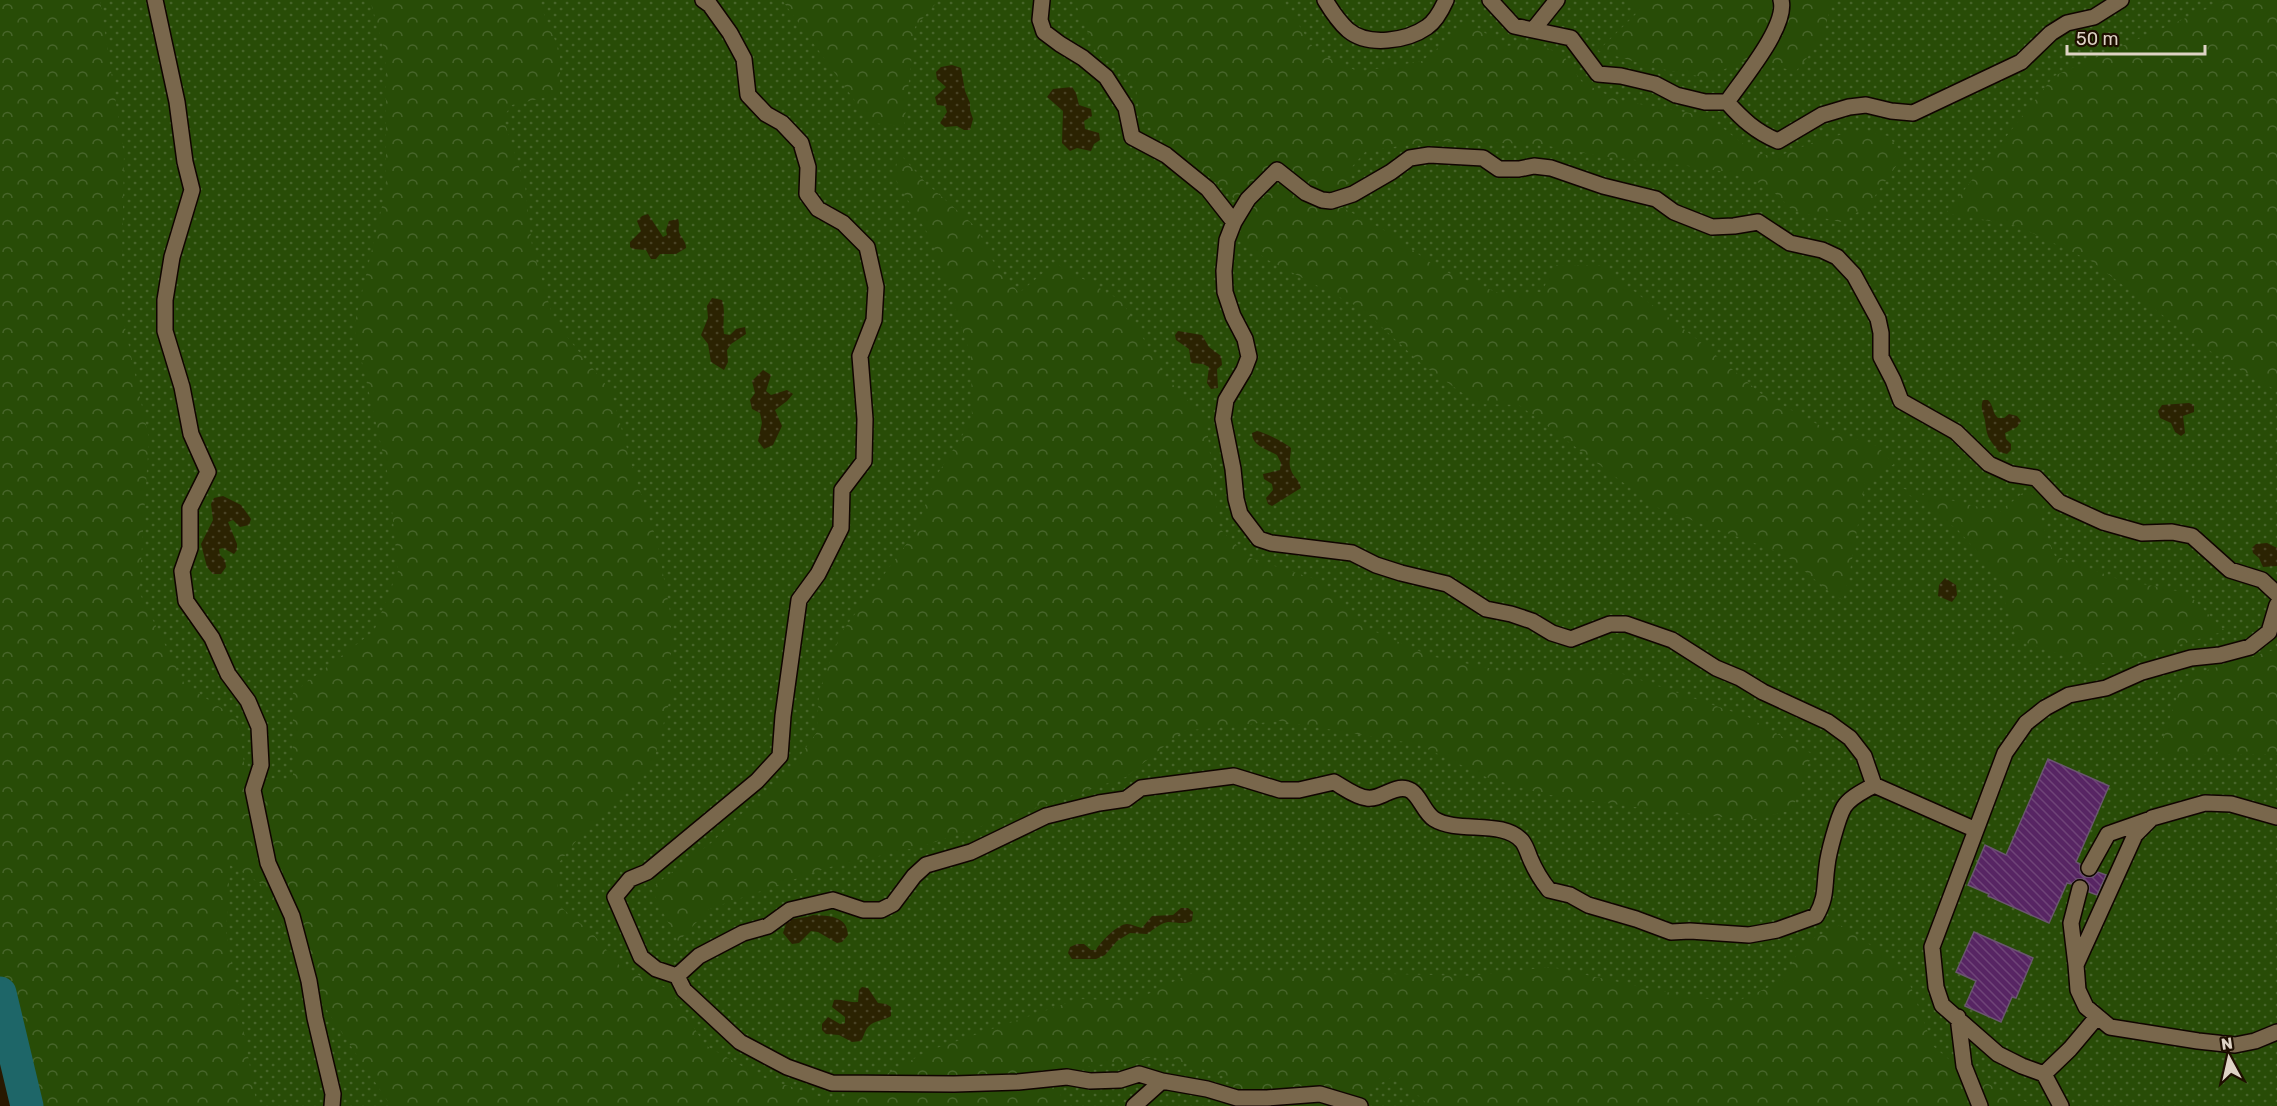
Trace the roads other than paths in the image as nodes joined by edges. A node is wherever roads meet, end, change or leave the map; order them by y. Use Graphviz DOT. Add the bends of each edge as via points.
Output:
graph roads {
  1 [pos="155,0"];
  2 [pos="703,0"];
  3 [pos="1042,0"];
  4 [pos="1325,0"];
  5 [pos="1446,0"];
  6 [pos="1490,0"];
  7 [pos="1557,0"];
  8 [pos="1781,0"];
  9 [pos="2121,0"];
  10 [pos="1533,30"];
  11 [pos="1727,102"];
  12 [pos="1234,222"];
  13 [pos="2277,594"];
  14 [pos="2277,605"];
  15 [pos="1874,785"];
  16 [pos="2277,817"];
  17 [pos="2152,818"];
  18 [pos="1976,830"];
  19 [pos="2089,868"];
  20 [pos="2080,888"];
  21 [pos="2076,965"];
  22 [pos="677,976"];
  23 [pos="1958,1017"];
  24 [pos="2097,1017"];
  25 [pos="2277,1032"];
  26 [pos="2044,1074"];
  27 [pos="1162,1081"];
  28 [pos="332,1106"];
  29 [pos="1134,1106"];
  30 [pos="1360,1106"];
  31 [pos="1980,1106"];
  32 [pos="2061,1106"];
  1 -- 28 [label="lane" via="192,190 172,257 165,331 191,434 208,472 190,508 190,548 182,571 186,601 212,638 259,727 261,765 255,800 268,863 292,916 309,981 333,1094"];
  2 -- 22 [label="lane" via="730,33 744,59 748,95 801,142 808,167 807,194 818,209 843,223 867,247 876,287 874,320 860,356 866,419 864,461 842,490 841,528 818,574 799,600 780,756 734,801 647,872 630,879 615,897 641,957 656,969"];
  3 -- 12 [label="lane" via="1040,20 1044,32 1106,77 1126,108 1132,137 1166,155 1208,189"];
  4 -- 5 [label="lane" via="1348,30 1365,38 1386,40 1428,26"];
  6 -- 10 [label="lane" via="1514,26"];
  7 -- 10 [label="lane"];
  8 -- 11 [label="lane" via="1783,6 1774,36"];
  9 -- 11 [label="lane" via="2094,17 2067,23 2021,62 1913,113 1866,105 1849,107 1822,115 1778,141 1745,123"];
  10 -- 11 [label="lane" via="1572,38 1598,74 1655,84 1676,95 1706,102"];
  12 -- 13 [label="lane" via="1248,199 1277,170 1306,193 1331,201 1353,194 1410,158 1429,155 1483,158 1499,169 1551,168 1603,186 1656,198 1674,212 1712,227 1758,222 1790,243 1837,257 1854,275 1878,319 1881,357 1901,401 1956,432 1989,464 2012,474 2036,478 2059,502 2103,522 2142,532 2192,536 2230,570 2262,580"];
  12 -- 15 [label="lane" via="1227,240 1225,292 1249,357 1226,400 1223,419 1240,514 1259,539 1352,553 1376,565 1447,584 1486,609 1521,617 1570,639 1610,624 1626,624 1672,639 1716,668 1828,722 1850,738 1864,756"];
  14 -- 18 [label="lane" via="2269,632 2250,647 2142,672 2106,688 2069,695 2045,708 2026,723 2005,753"];
  15 -- 18 [label="lane"];
  15 -- 22 [label="lane" via="1844,807 1831,845 1825,901 1816,916 1749,935 1671,932 1549,890 1523,842 1513,834 1433,819 1406,788 1366,798 1334,782 1280,790 1234,776 1141,788 1126,799 1046,816 971,852 926,865 893,904 881,910 832,900 790,910 768,926 743,933 699,956"];
  16 -- 17 [label="lane" via="2231,804 2205,803"];
  17 -- 19 [label="lane" via="2108,834"];
  17 -- 21 [label="lane" via="2135,836"];
  18 -- 23 [label="lane" via="1932,947 1942,1005"];
  20 -- 21 [label="lane" via="2071,922"];
  21 -- 24 [label="lane" via="2078,990 2086,1007"];
  22 -- 27 [label="lane" via="684,990 740,1042 787,1067 832,1083 954,1084 1067,1077 1100,1081 1139,1074"];
  23 -- 26 [label="lane" via="1998,1054"];
  23 -- 31 [label="lane" via="1965,1066"];
  24 -- 25 [label="lane" via="2110,1027 2235,1046"];
  24 -- 26 [label="lane"];
  26 -- 32 [label="lane"];
  27 -- 29 [label="lane"];
  27 -- 30 [label="lane" via="1237,1098 1320,1094"];
}
